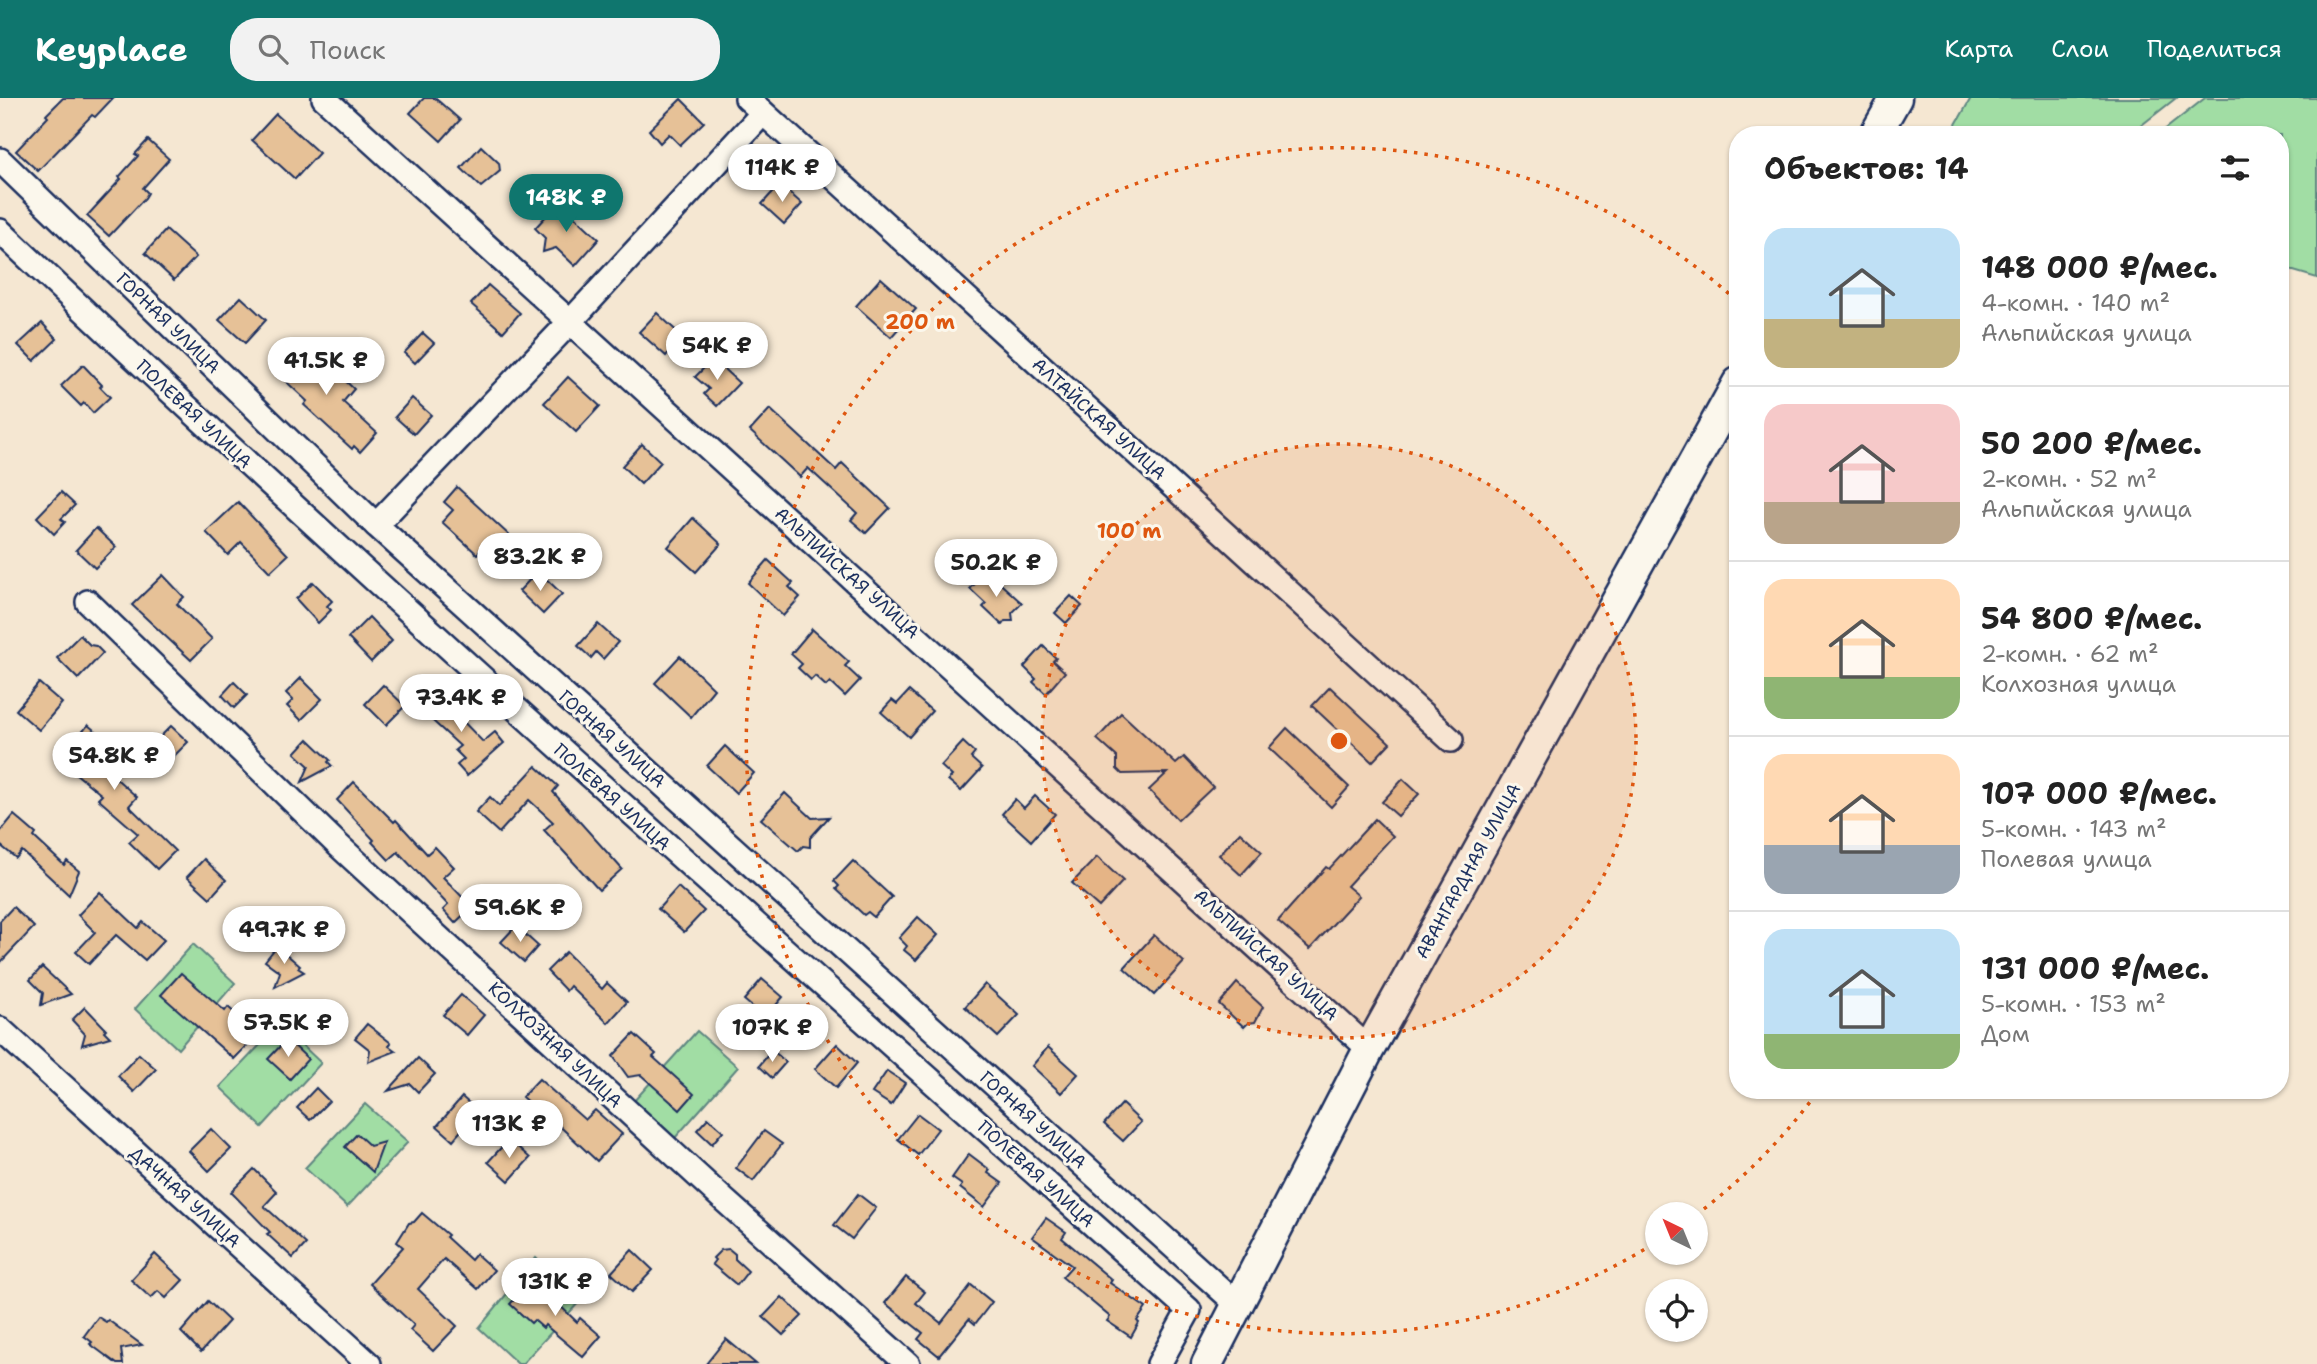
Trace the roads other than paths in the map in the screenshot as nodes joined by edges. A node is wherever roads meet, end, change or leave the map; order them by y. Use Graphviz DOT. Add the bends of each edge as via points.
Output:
graph roads {
  1 [pos="324,98"];
  2 [pos="1896,98"];
  3 [pos="755,105"];
  4 [pos="1880,126"];
  5 [pos="0,160"];
  6 [pos="0,231"];
  7 [pos="571,321"];
  8 [pos="1729,399"];
  9 [pos="376,525"];
  10 [pos="88,602"];
  11 [pos="1451,740"];
  12 [pos="0,1029"];
  13 [pos="1369,1049"];
  14 [pos="1238,1305"];
  15 [pos="369,1364"];
  16 [pos="908,1364"];
  17 [pos="1159,1364"];
  18 [pos="1207,1364"];
  1 -- 7 [label="street, АЛЬПИЙСКАЯ УЛИЦА"];
  2 -- 4 [label="main road"];
  3 -- 7 [label="street"];
  3 -- 11 [label="street, АЛТАЙСКАЯ УЛИЦА"];
  5 -- 9 [label="street, ГОРНАЯ УЛИЦА"];
  6 -- 17 [label="street, ПОЛЕВАЯ УЛИЦА" via="562,752 1189,1310"];
  7 -- 9 [label="street"];
  7 -- 13 [label="street, АЛЬПИЙСКАЯ УЛИЦА"];
  8 -- 13 [label="main road, АВАНГАРДНАЯ УЛИЦА"];
  9 -- 14 [label="street, ГОРНАЯ УЛИЦА"];
  10 -- 16 [label="street, КОЛХОЗНАЯ УЛИЦА" via="338,845"];
  12 -- 15 [label="street, ДАЧНАЯ УЛИЦА"];
  13 -- 14 [label="main road, АВАНГАРДНАЯ УЛИЦА"];
  14 -- 18 [label="main road, АВАНГАРДНАЯ УЛИЦА"];
}
